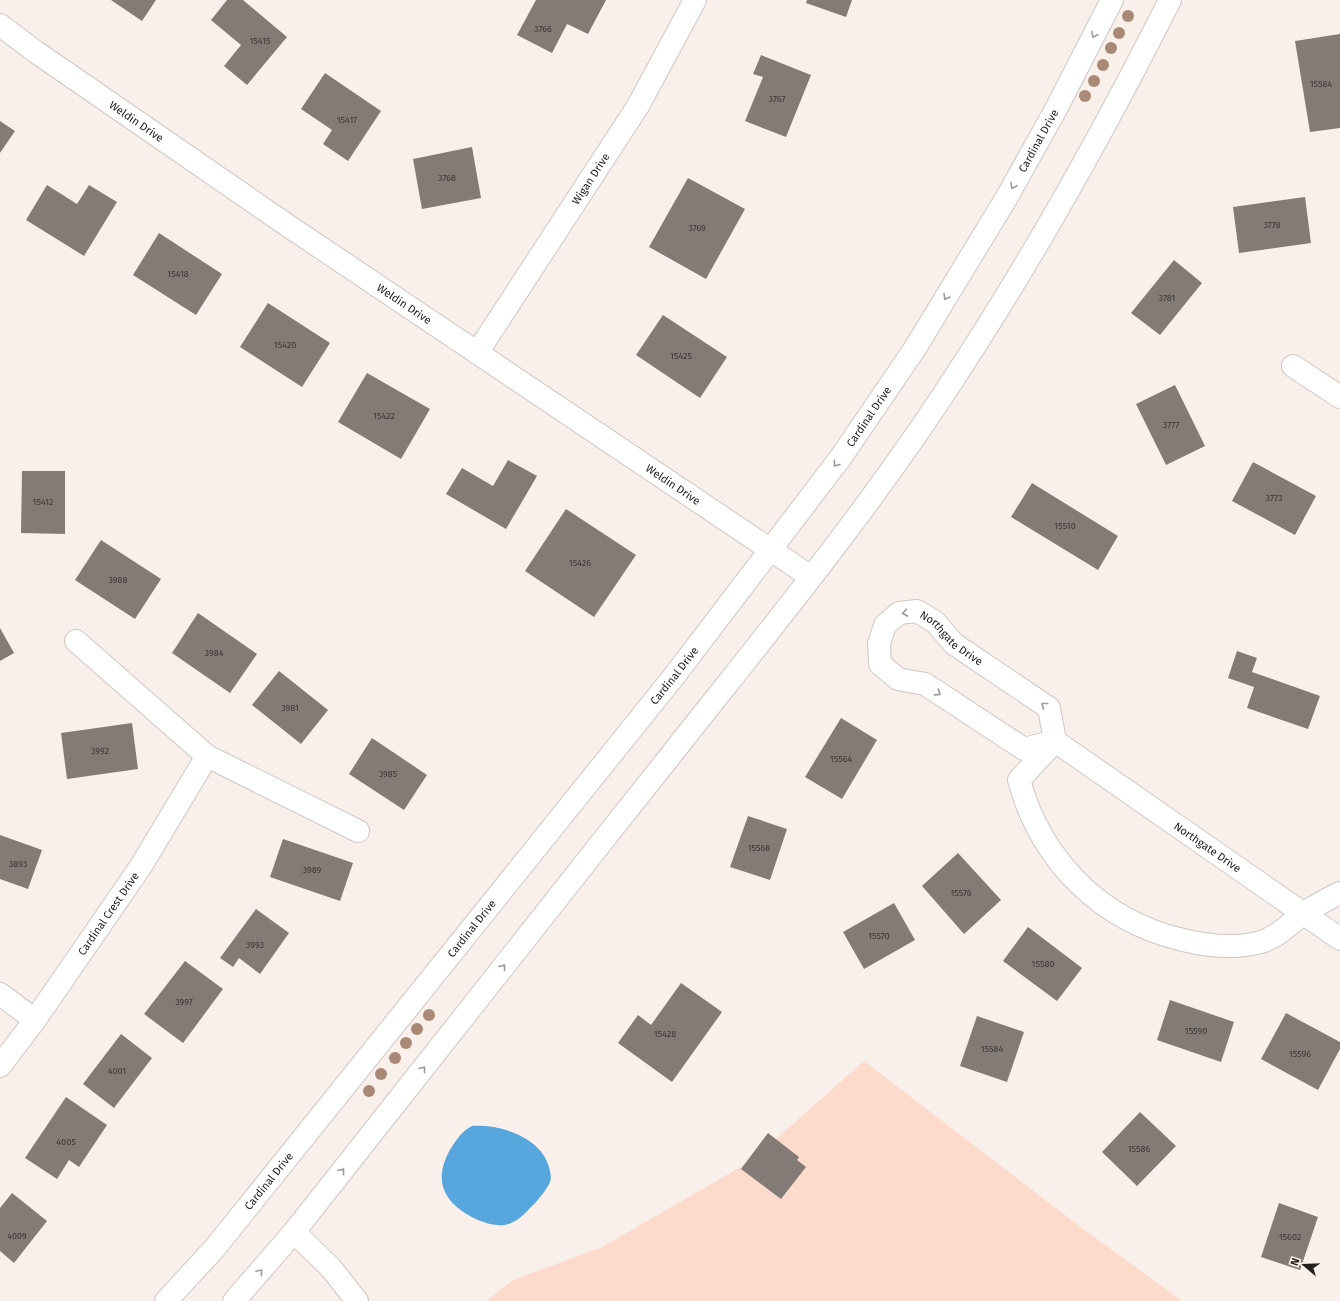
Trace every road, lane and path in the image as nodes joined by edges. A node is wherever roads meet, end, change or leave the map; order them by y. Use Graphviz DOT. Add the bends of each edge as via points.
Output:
graph roads {
  1 [pos="694,0"];
  2 [pos="1112,0"];
  3 [pos="1170,0"];
  4 [pos="0,25"];
  5 [pos="477,353"];
  6 [pos="1293,366"];
  7 [pos="1340,397"];
  8 [pos="771,550"];
  9 [pos="811,577"];
  10 [pos="76,641"];
  11 [pos="1055,741"];
  12 [pos="207,756"];
  13 [pos="358,831"];
  14 [pos="1340,894"];
  15 [pos="1302,914"];
  16 [pos="1340,939"];
  17 [pos="0,994"];
  18 [pos="35,1020"];
  19 [pos="0,1066"];
  20 [pos="294,1232"];
  21 [pos="166,1301"];
  22 [pos="234,1301"];
  23 [pos="357,1301"];
  1 -- 5 [label="main road, Wigan Drive" via="638,106"];
  2 -- 8 [label="main road, Cardinal Drive, one-way" via="1007,197 914,350 842,457"];
  3 -- 9 [label="main road" via="1130,79 1045,233 952,383 884,481"];
  4 -- 5 [label="main road, Weldin Drive"];
  5 -- 8 [label="main road, Weldin Drive"];
  6 -- 7 [label="main road"];
  8 -- 9 [label="main road, Weldin Drive"];
  8 -- 21 [label="main road, Cardinal Drive" via="675,675 214,1249"];
  20 -- 9 [label="main road, one-way"];
  10 -- 12 [label="main road"];
  11 -- 11 [label="main road, Northgate Drive, one-way" via="1049,708 954,644 935,622 917,611 899,613 882,630 879,644 880,664 898,679 925,684 1024,749"];
  11 -- 15 [label="main road, Northgate Drive"];
  11 -- 15 [label="main road" via="1019,780 1025,800 1039,833 1060,864 1092,896 1123,918 1160,934 1195,943 1244,946 1262,942 1283,931"];
  12 -- 13 [label="main road"];
  12 -- 18 [label="main road, Cardinal Crest Drive" via="141,866"];
  14 -- 15 [label="main road" via="1326,899"];
  15 -- 16 [label="main road, Northgate Drive"];
  17 -- 18 [label="main road"];
  18 -- 19 [label="main road, Cardinal Crest Drive"];
  22 -- 20 [label="main road, one-way"];
  20 -- 23 [label="main road" via="331,1268"];
}
